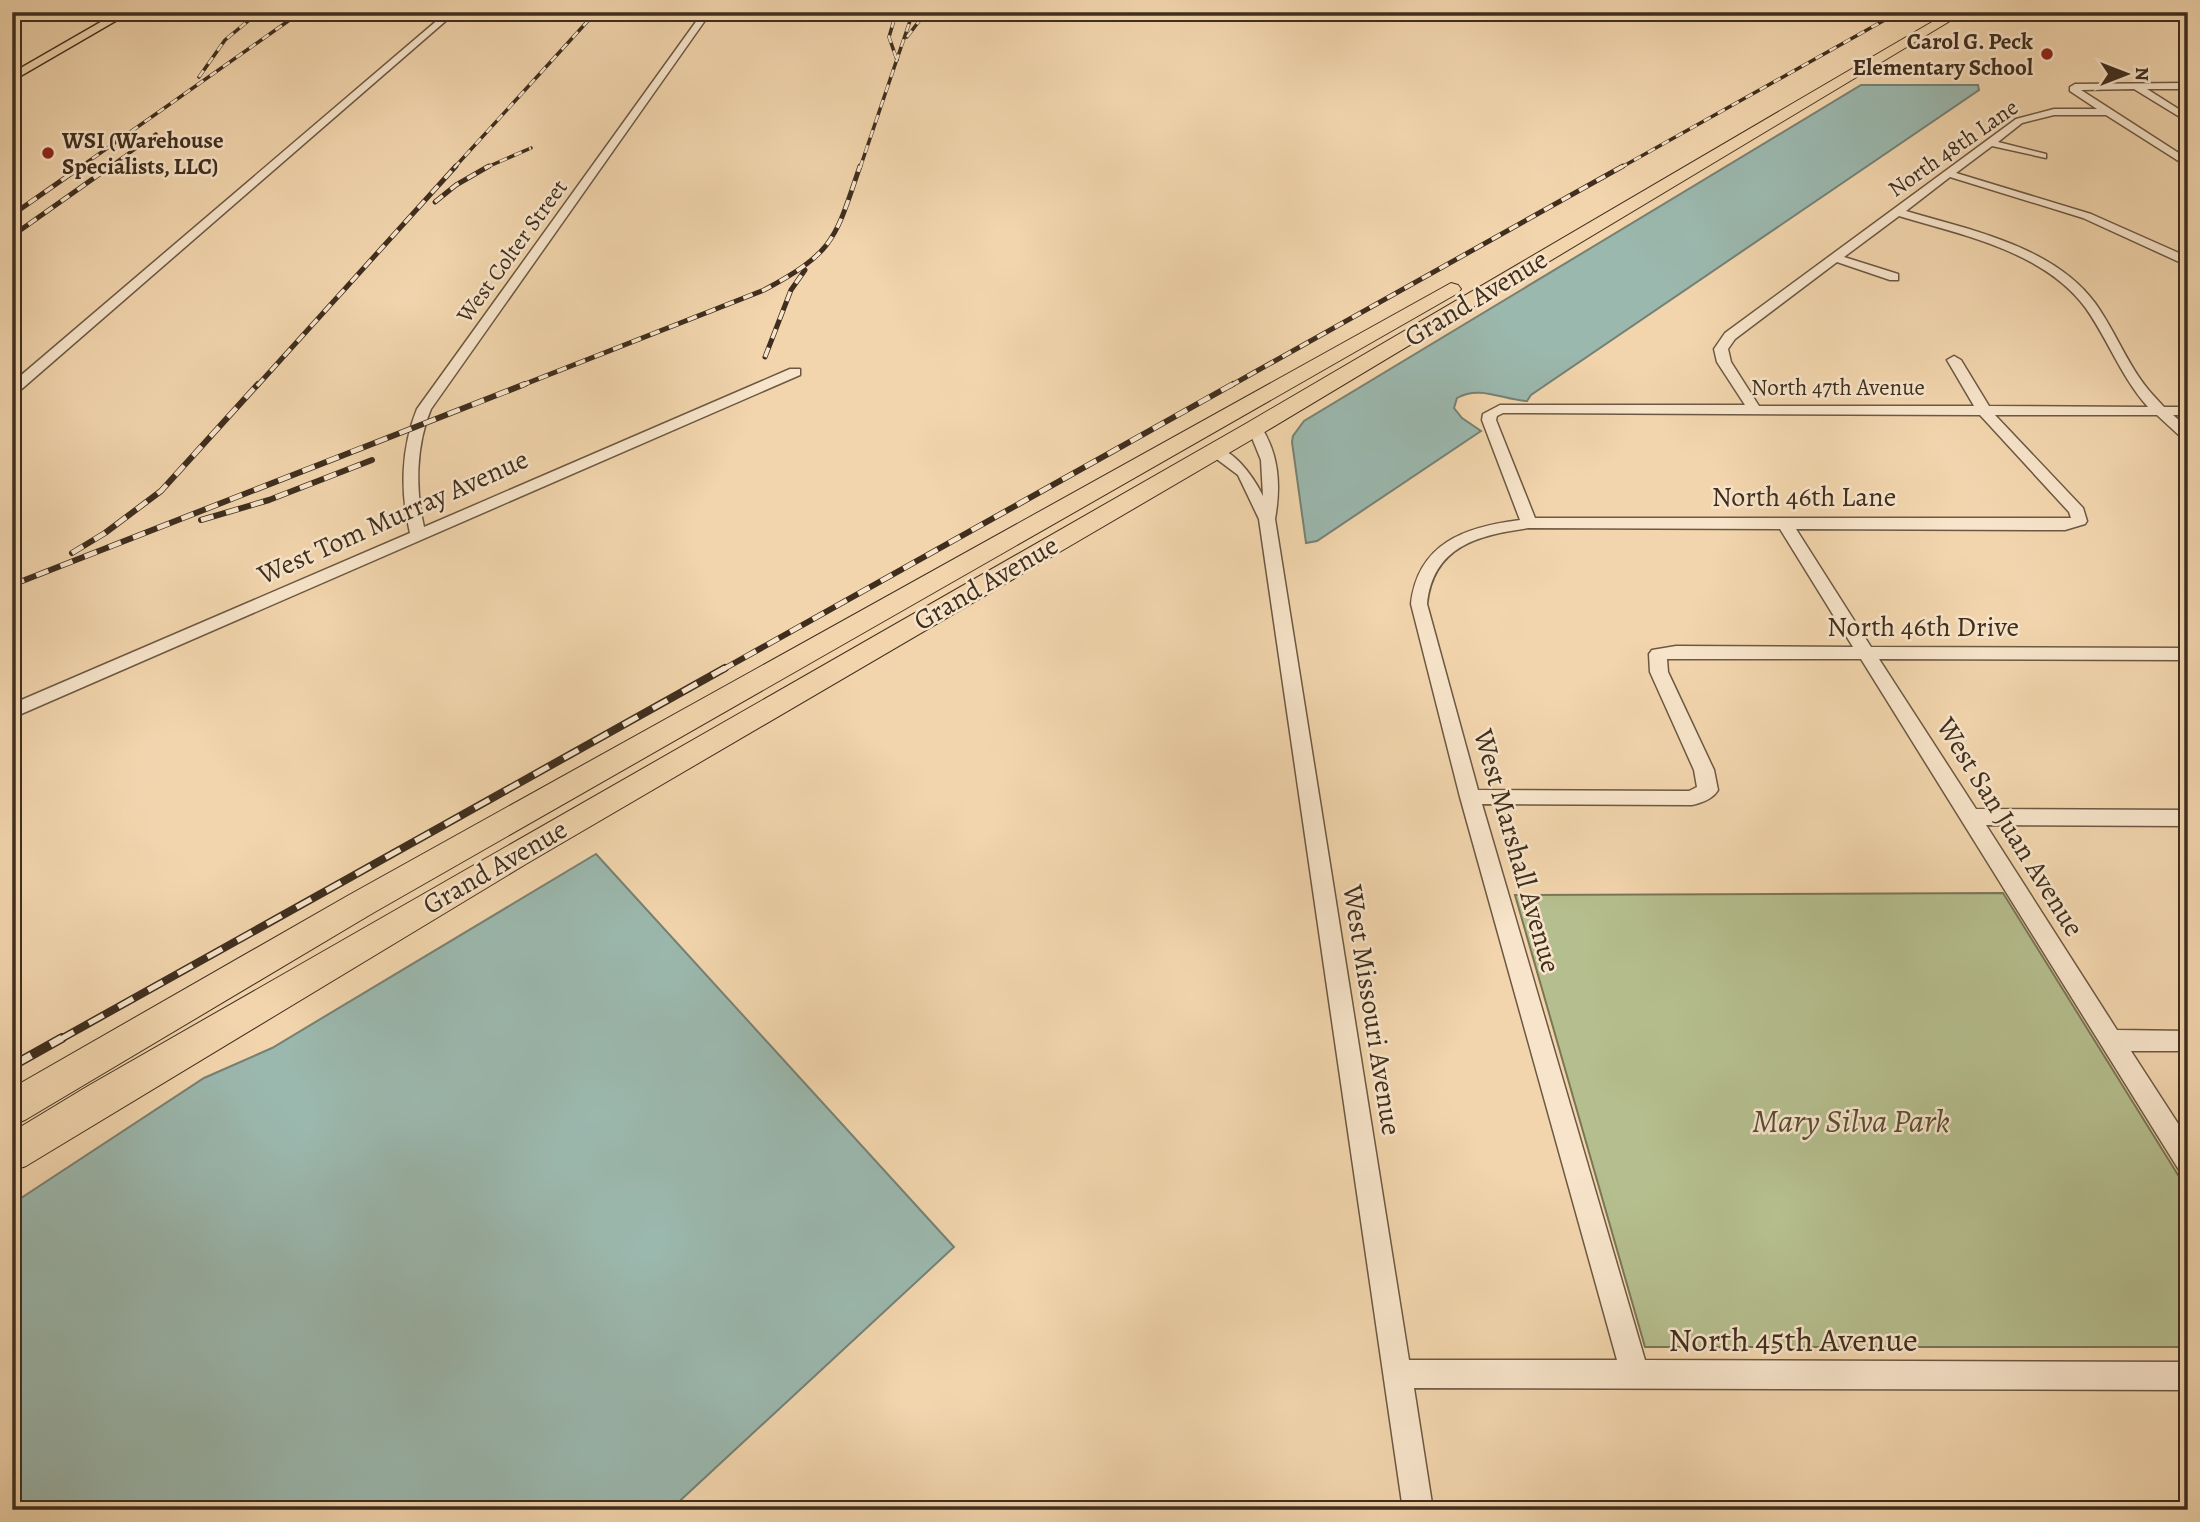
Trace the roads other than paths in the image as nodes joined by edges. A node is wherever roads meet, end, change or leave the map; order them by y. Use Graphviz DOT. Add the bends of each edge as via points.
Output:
graph roads {
  1 [pos="127,12"];
  2 [pos="452,12"];
  3 [pos="707,12"];
  4 [pos="1933,12"];
  5 [pos="1959,12"];
  6 [pos="12,78"];
  7 [pos="2135,86"];
  8 [pos="2188,86"];
  9 [pos="2169,107"];
  10 [pos="2188,107"];
  11 [pos="2109,112"];
  12 [pos="2188,119"];
  13 [pos="1990,143"];
  14 [pos="2042,156"];
  15 [pos="2188,164"];
  16 [pos="1950,174"];
  17 [pos="1648,176"];
  18 [pos="1898,212"];
  19 [pos="2128,218"];
  20 [pos="2108,224"];
  21 [pos="1836,258"];
  22 [pos="2188,262"];
  23 [pos="1894,277"];
  24 [pos="1463,282"];
  25 [pos="1954,360"];
  26 [pos="795,372"];
  27 [pos="1300,376"];
  28 [pos="12,390"];
  29 [pos="1755,410"];
  30 [pos="1985,410"];
  31 [pos="2160,411"];
  32 [pos="2188,411"];
  33 [pos="1490,414"];
  34 [pos="1255,428"];
  35 [pos="2188,436"];
  36 [pos="1213,452"];
  37 [pos="1267,519"];
  38 [pos="2079,521"];
  39 [pos="1529,523"];
  40 [pos="1784,523"];
  41 [pos="418,535"];
  42 [pos="1866,653"];
  43 [pos="2188,654"];
  44 [pos="12,712"];
  45 [pos="1470,797"];
  46 [pos="1970,817"];
  47 [pos="2188,818"];
  48 [pos="2111,1041"];
  49 [pos="2188,1041"];
  50 [pos="12,1108"];
  51 [pos="12,1153"];
  52 [pos="2188,1162"];
  53 [pos="1397,1374"];
  54 [pos="1635,1374"];
  55 [pos="2188,1376"];
  56 [pos="1418,1510"];
  1 -- 6 [label="main road"];
  2 -- 28 [label="street"];
  3 -- 41 [label="street, West Colter Street" via="424,409 416,426 412,477"];
  4 -- 17 [label="highway"];
  5 -- 34 [label="highway, Grand Avenue"];
  7 -- 8 [label="street"];
  7 -- 9 [label="street"];
  7 -- 11 [label="street" via="2073,89"];
  9 -- 10 [label="street"];
  9 -- 12 [label="street"];
  11 -- 13 [label="street, North 48th Lane" via="2029,117"];
  11 -- 15 [label="street"];
  13 -- 14 [label="street"];
  13 -- 16 [label="street, North 48th Lane"];
  16 -- 18 [label="street, North 48th Lane"];
  16 -- 20 [label="street"];
  18 -- 21 [label="street, North 48th Lane"];
  18 -- 31 [label="street" via="2000,245 2059,275 2095,312 2137,384"];
  19 -- 20 [label="street"];
  20 -- 22 [label="street"];
  21 -- 23 [label="street"];
  21 -- 29 [label="street, North 48th Lane" via="1723,343 1724,362"];
  24 -- 27 [label="highway, Grand Avenue"];
  25 -- 30 [label="street"];
  26 -- 41 [label="street, West Tom Murray Avenue"];
  27 -- 36 [label="highway" via="1291,391 1215,435 1210,443"];
  27 -- 50 [label="highway, Grand Avenue" via="304,937"];
  29 -- 30 [label="street, North 47th Avenue"];
  29 -- 33 [label="street, North 47th Avenue" via="1500,409"];
  30 -- 31 [label="street, North 47th Avenue"];
  30 -- 38 [label="street" via="2077,511"];
  31 -- 32 [label="street, North 47th Avenue"];
  31 -- 35 [label="street"];
  33 -- 39 [label="street"];
  34 -- 36 [label="highway, Grand Avenue"];
  34 -- 37 [label="street, West Missouri Avenue" via="1265,441 1272,495"];
  36 -- 37 [label="street, West Missouri Avenue" via="1244,474"];
  36 -- 51 [label="highway, Grand Avenue" via="503,862"];
  37 -- 53 [label="street, West Missouri Avenue"];
  38 -- 40 [label="street, North 46th Lane" via="2065,525"];
  39 -- 40 [label="street, North 46th Lane"];
  39 -- 45 [label="street, West Marshall Avenue" via="1496,526 1467,537 1428,566 1418,586"];
  40 -- 42 [label="street, West San Juan Avenue"];
  41 -- 44 [label="street, West Tom Murray Avenue"];
  42 -- 43 [label="street, North 46th Drive"];
  42 -- 45 [label="street, North 46th Drive" via="1658,654 1659,672 1704,770 1708,790 1692,798"];
  42 -- 46 [label="street, West San Juan Avenue"];
  45 -- 54 [label="street, West Marshall Avenue"];
  46 -- 47 [label="street"];
  46 -- 48 [label="street, West San Juan Avenue"];
  48 -- 49 [label="street"];
  48 -- 52 [label="street, West San Juan Avenue"];
  53 -- 54 [label="street, North 45th Avenue"];
  53 -- 56 [label="street, West Missouri Avenue"];
  54 -- 55 [label="street, North 45th Avenue"];
}
